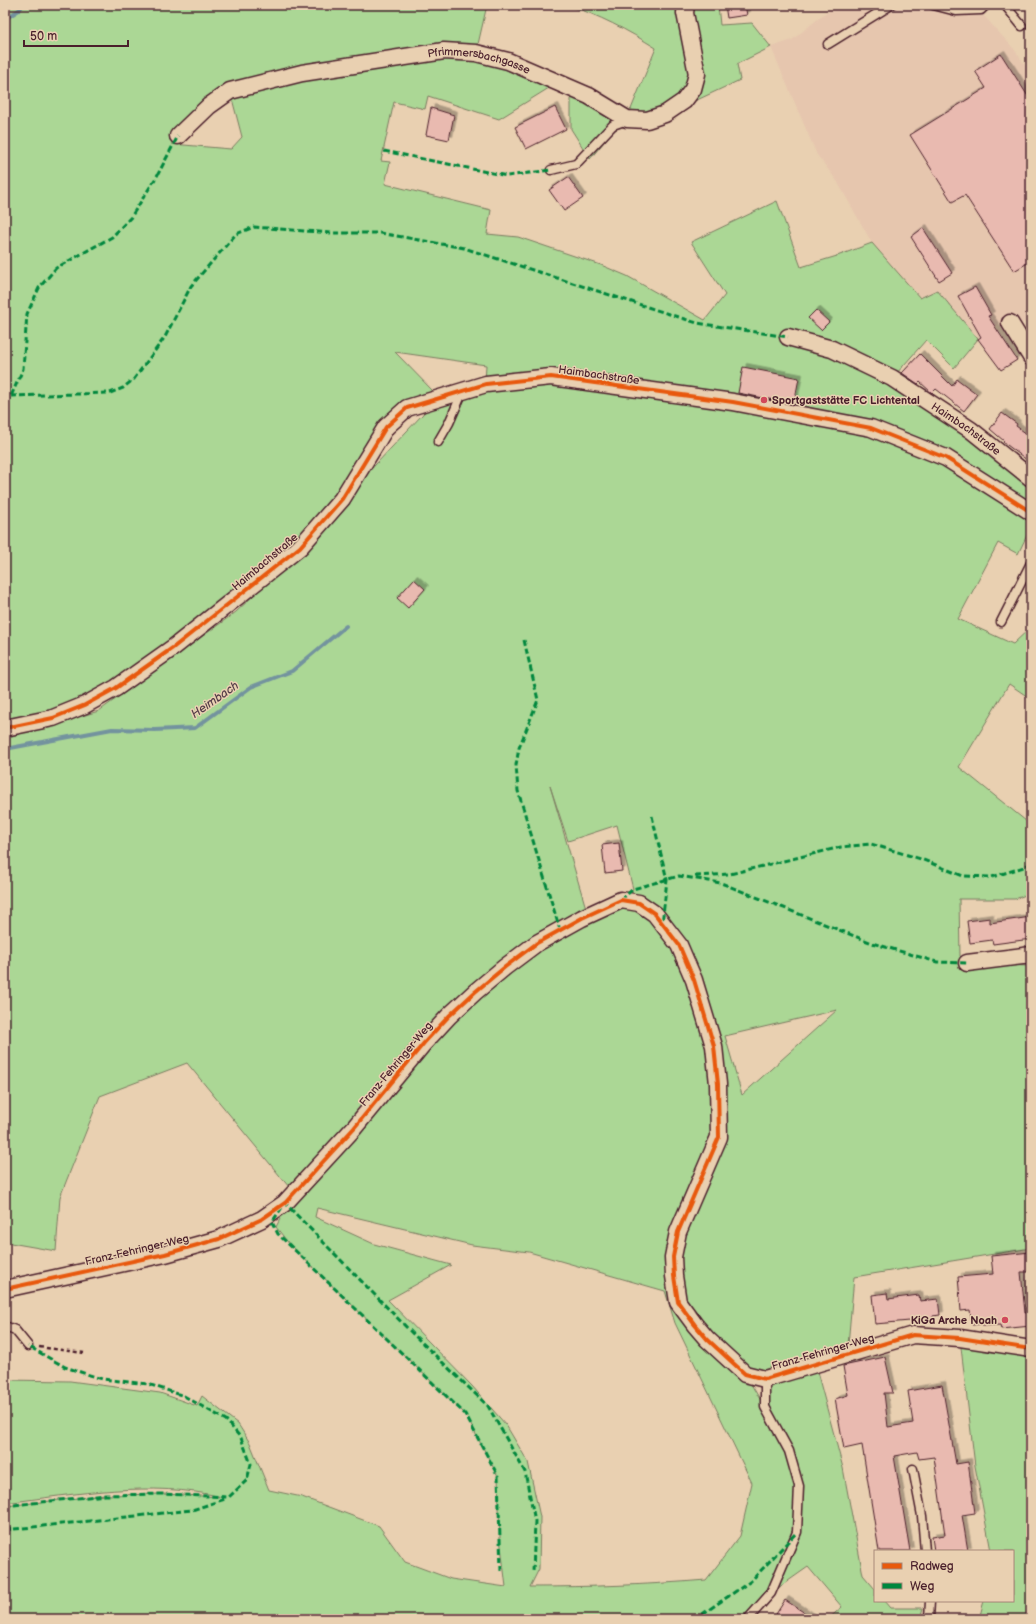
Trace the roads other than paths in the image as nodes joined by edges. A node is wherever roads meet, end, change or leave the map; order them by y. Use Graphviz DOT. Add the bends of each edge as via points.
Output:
graph roads {
  1 [pos="686,5"];
  2 [pos="891,5"];
  3 [pos="933,5"];
  4 [pos="986,5"];
  5 [pos="1004,5"];
  6 [pos="1022,26"];
  7 [pos="828,44"];
  8 [pos="627,119"];
  9 [pos="178,136"];
  10 [pos="551,170"];
  11 [pos="1010,323"];
  12 [pos="788,337"];
  13 [pos="1031,357"];
  14 [pos="464,391"];
  15 [pos="438,442"];
  16 [pos="1031,478"];
  17 [pos="1031,512"];
  18 [pos="1031,563"];
  19 [pos="1001,622"];
  20 [pos="5,728"];
  21 [pos="1031,954"];
  22 [pos="967,963"];
  23 [pos="5,1289"];
  24 [pos="5,1326"];
  25 [pos="28,1346"];
  26 [pos="1031,1349"];
  27 [pos="765,1379"];
  28 [pos="913,1469"];
  29 [pos="925,1550"];
  30 [pos="930,1602"];
  31 [pos="748,1619"];
  32 [pos="929,1619"];
  1 -- 8 [label="street, Pfrimmersbachgasse" via="685,13 697,74 693,89 684,101 664,114 647,120"];
  2 -- 7 [label="lane"];
  3 -- 4 [label="lane" via="956,11 981,10"];
  5 -- 6 [label="lane"];
  8 -- 9 [label="street, Pfrimmersbachgasse" via="589,96 508,61 476,53 444,51 302,73 230,91 199,114"];
  8 -- 10 [label="lane" via="613,125 576,164"];
  11 -- 13 [label="street"];
  12 -- 16 [label="street, Haimbachstraße" via="832,349 892,378 971,430"];
  14 -- 15 [label="lane"];
  14 -- 17 [label="street, Haimbachstraße" via="486,384 551,377 733,402 871,428 946,458"];
  14 -- 20 [label="street, Haimbachstraße" via="407,408 386,427 342,499 300,547 174,647 116,688 86,705 53,718"];
  18 -- 19 [label="lane"];
  21 -- 22 [label="street"];
  23 -- 27 [label="street, Franz-Fehringer-Weg" via="165,1254 218,1239 262,1219 285,1204 354,1128 424,1042 449,1016 537,943 621,900 639,903 655,914 679,945 694,980 714,1046 720,1137 678,1232 673,1257 678,1302 707,1339 744,1374"];
  24 -- 25 [label="lane" via="15,1330"];
  26 -- 27 [label="street, Franz-Fehringer-Weg" via="960,1338 913,1335"];
  27 -- 31 [label="lane" via="765,1407 789,1451 799,1486 797,1532 772,1593"];
  28 -- 29 [label="lane" via="922,1516"];
  30 -- 32 [label="lane"];
}
